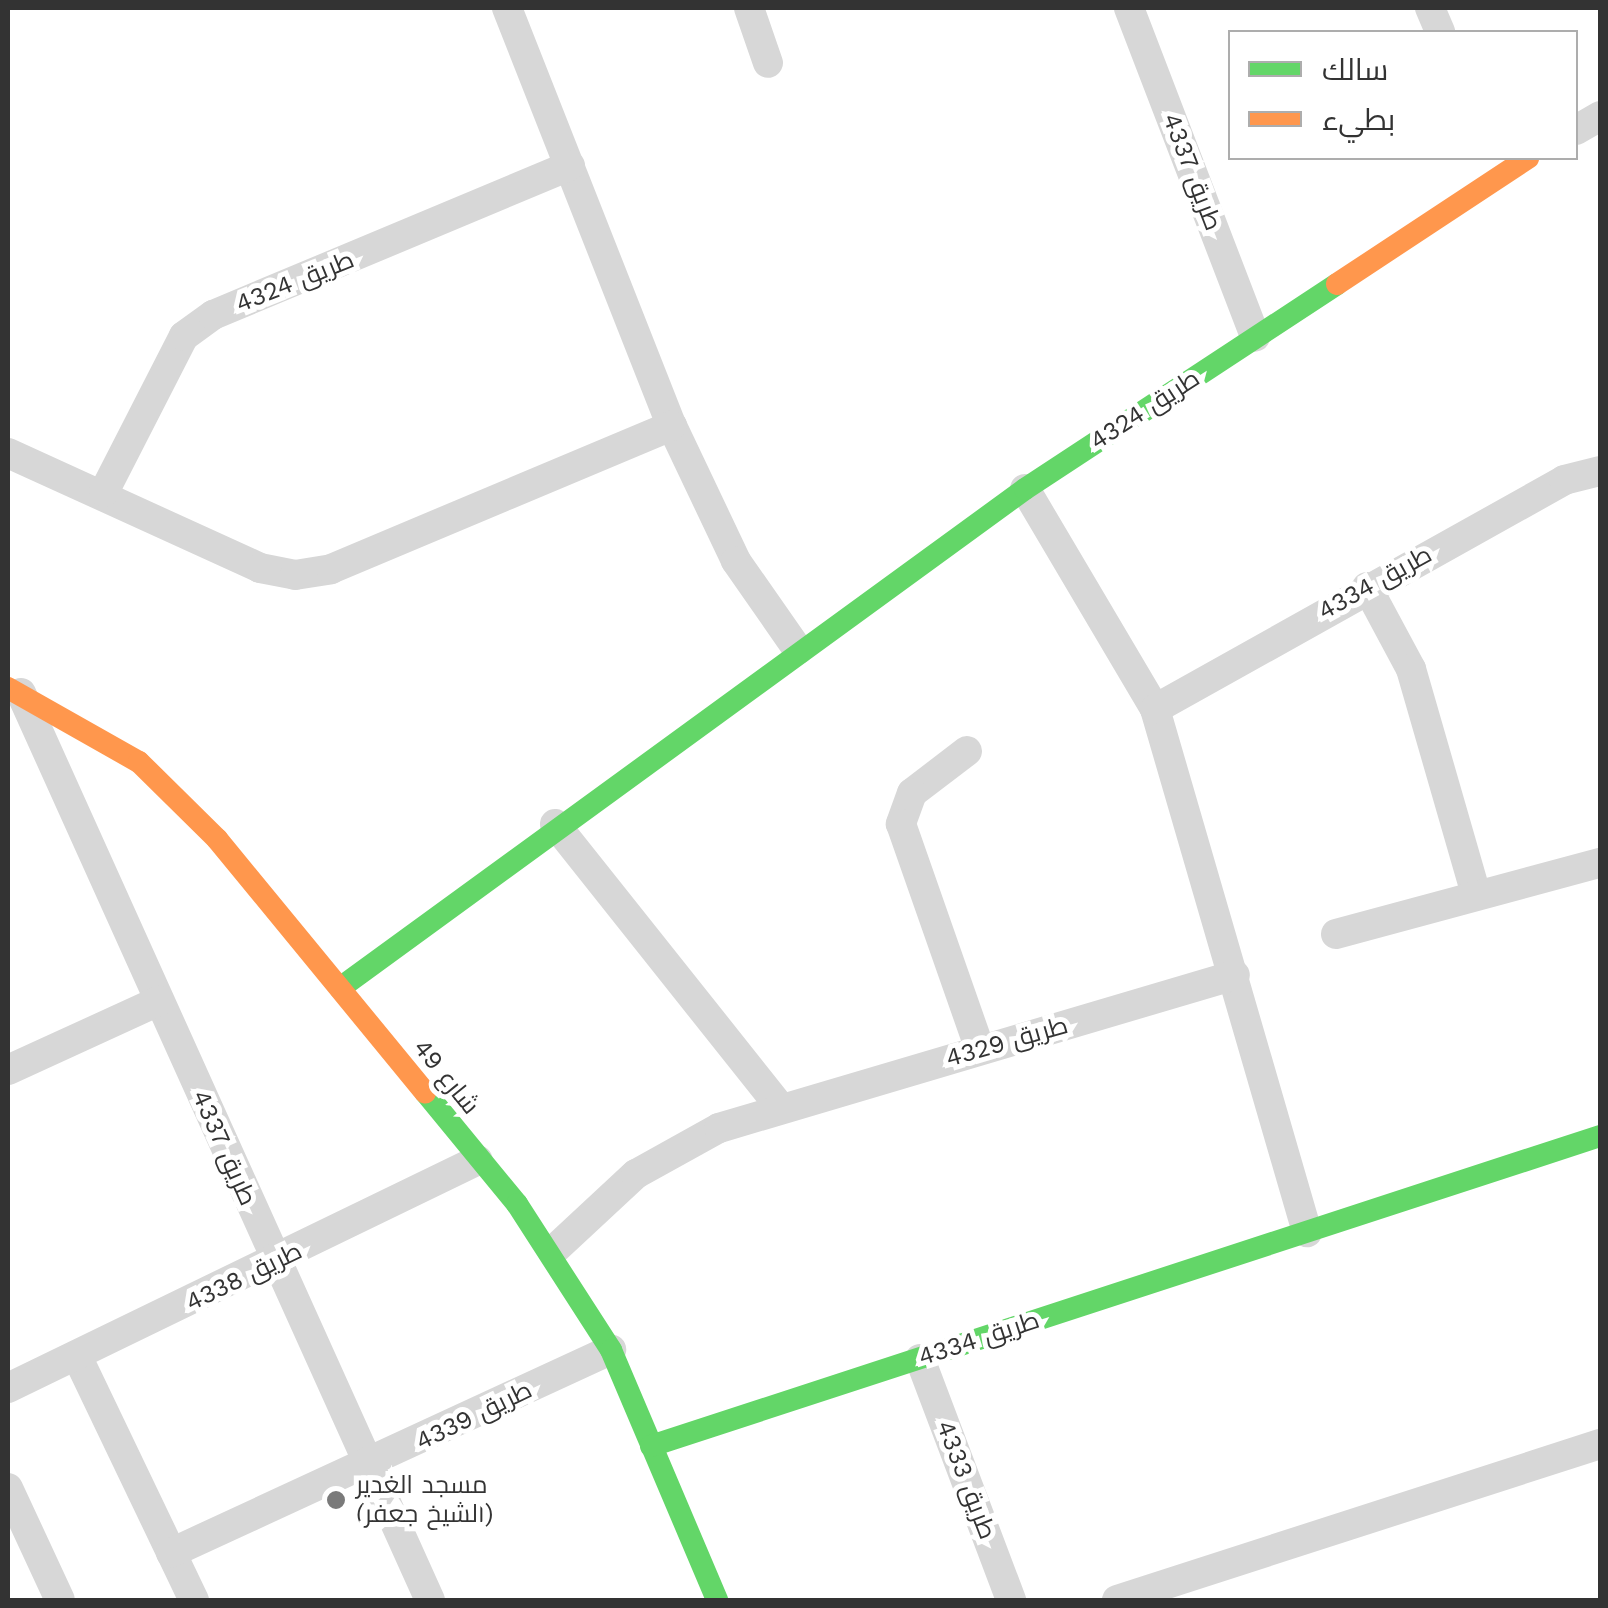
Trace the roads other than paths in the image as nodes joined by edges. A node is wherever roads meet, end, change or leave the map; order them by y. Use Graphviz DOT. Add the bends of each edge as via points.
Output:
graph roads {
  1 [pos="507,8"];
  2 [pos="748,8"];
  3 [pos="1129,8"];
  4 [pos="768,62"];
  5 [pos="1600,116"];
  6 [pos="1578,129"];
  7 [pos="1520,160"];
  8 [pos="570,166"];
  9 [pos="1492,167"];
  10 [pos="1255,337"];
  11 [pos="672,426"];
  12 [pos="8,453"];
  13 [pos="1600,471"];
  14 [pos="1025,488"];
  15 [pos="104,492"];
  16 [pos="1367,587"];
  17 [pos="798,650"];
  18 [pos="14,690"];
  19 [pos="1155,709"];
  20 [pos="967,751"];
  21 [pos="555,824"];
  22 [pos="1600,862"];
  23 [pos="1476,894"];
  24 [pos="1336,934"];
  25 [pos="1235,976"];
  26 [pos="340,988"];
  27 [pos="159,1001"];
  28 [pos="980,1050"];
  29 [pos="8,1070"];
  30 [pos="780,1106"];
  31 [pos="1600,1136"];
  32 [pos="478,1160"];
  33 [pos="1306,1232"];
  34 [pos="552,1251"];
  35 [pos="275,1263"];
  36 [pos="611,1350"];
  37 [pos="77,1356"];
  38 [pos="920,1358"];
  39 [pos="8,1388"];
  40 [pos="1600,1444"];
  41 [pos="652,1446"];
  42 [pos="363,1461"];
  43 [pos="8,1488"];
  44 [pos="171,1553"];
  45 [pos="60,1600"];
  46 [pos="194,1600"];
  47 [pos="430,1600"];
  48 [pos="717,1600"];
  49 [pos="1011,1600"];
  50 [pos="1117,1600"];
  1 -- 8 [label="street"];
  2 -- 4 [label="street"];
  3 -- 10 [label="street, طريق 4337"];
  5 -- 6 [label="street"];
  7 -- 9 [label="street, طريق 4324"];
  8 -- 11 [label="street"];
  8 -- 15 [label="street, طريق 4324" via="213,315 184,336"];
  9 -- 10 [label="street, طريق 4324"];
  10 -- 14 [label="street, طريق 4324"];
  11 -- 15 [label="street" via="313,574 260,568"];
  11 -- 17 [label="street" via="736,560"];
  12 -- 15 [label="street"];
  13 -- 16 [label="street, طريق 4334" via="1564,480"];
  14 -- 17 [label="street, طريق 4324"];
  14 -- 19 [label="street"];
  16 -- 19 [label="street, طريق 4334"];
  16 -- 23 [label="street" via="1422,700"];
  17 -- 21 [label="street, طريق 4324"];
  18 -- 26 [label="street, شارع 49" via="139,762 217,839"];
  18 -- 27 [label="street, طريق 4337"];
  19 -- 25 [label="street"];
  20 -- 28 [label="street" via="912,792 900,824"];
  21 -- 26 [label="street, طريق 4324"];
  21 -- 30 [label="street"];
  22 -- 23 [label="street"];
  23 -- 24 [label="street"];
  25 -- 28 [label="street, طريق 4329"];
  25 -- 33 [label="street"];
  26 -- 32 [label="street, شارع 49"];
  27 -- 29 [label="street"];
  27 -- 35 [label="street, طريق 4337"];
  28 -- 30 [label="street, طريق 4329"];
  30 -- 34 [label="street, طريق 4329" via="676,1148"];
  31 -- 33 [label="street, طريق 4334"];
  32 -- 34 [label="street, شارع 49"];
  32 -- 35 [label="street, طريق 4338"];
  33 -- 38 [label="street, طريق 4334"];
  34 -- 36 [label="street, شارع 49"];
  35 -- 37 [label="street, طريق 4338"];
  35 -- 42 [label="street, طريق 4337"];
  36 -- 41 [label="street, شارع 49"];
  36 -- 42 [label="street, طريق 4339" via="398,1453"];
  37 -- 39 [label="street, طريق 4338"];
  37 -- 44 [label="street"];
  38 -- 41 [label="street, طريق 4334"];
  38 -- 49 [label="street, طريق 4333"];
  40 -- 50 [label="street"];
  41 -- 48 [label="street, شارع 49"];
  42 -- 44 [label="street, طريق 4339"];
  42 -- 47 [label="street, طريق 4337"];
  43 -- 45 [label="street"];
  44 -- 46 [label="street"];
}
